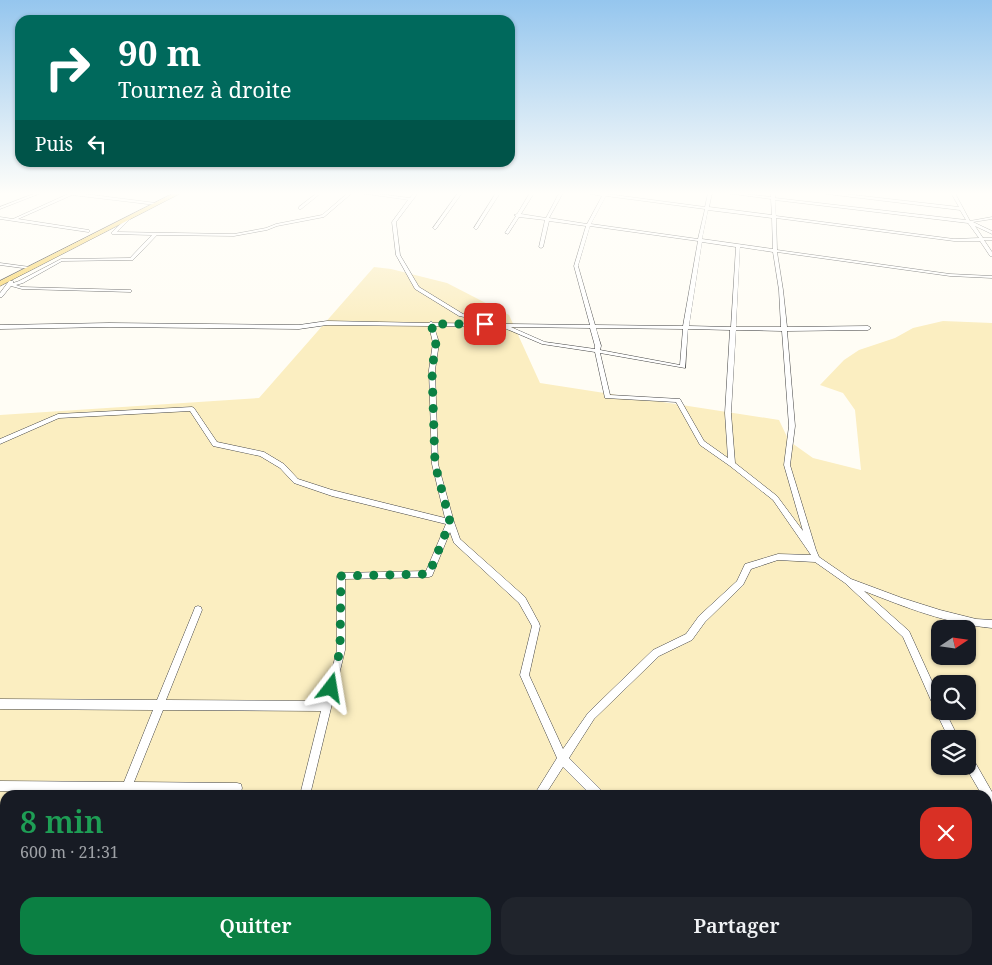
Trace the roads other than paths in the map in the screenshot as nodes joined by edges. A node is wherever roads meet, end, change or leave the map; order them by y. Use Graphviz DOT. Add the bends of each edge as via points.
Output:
graph roads {
  1 [pos="89,238"];
  2 [pos="152,238"];
  3 [pos="396,238"];
  4 [pos="543,238"];
  5 [pos="585,238"];
  6 [pos="686,238"];
  7 [pos="775,238"];
  8 [pos="939,238"];
  9 [pos="980,239"];
  10 [pos="992,239"];
  11 [pos="700,240"];
  12 [pos="738,245"];
  13 [pos="541,247"];
  14 [pos="776,251"];
  15 [pos="992,255"];
  16 [pos="0,264"];
  17 [pos="30,268"];
  18 [pos="18,274"];
  19 [pos="992,277"];
  20 [pos="0,284"];
  21 [pos="10,285"];
  22 [pos="129,291"];
  23 [pos="0,296"];
  24 [pos="431,324"];
  25 [pos="503,325"];
  26 [pos="686,326"];
  27 [pos="0,327"];
  28 [pos="591,327"];
  29 [pos="734,328"];
  30 [pos="868,328"];
  31 [pos="784,329"];
  32 [pos="597,351"];
  33 [pos="0,442"];
  34 [pos="732,464"];
  35 [pos="450,522"];
  36 [pos="812,550"];
  37 [pos="816,559"];
  38 [pos="848,581"];
  39 [pos="198,610"];
  40 [pos="992,624"];
  41 [pos="931,691"];
  42 [pos="0,704"];
  43 [pos="160,705"];
  44 [pos="327,706"];
  45 [pos="563,759"];
  46 [pos="976,775"];
  47 [pos="0,786"];
  48 [pos="237,788"];
  49 [pos="100,790"];
  50 [pos="125,790"];
  51 [pos="162,790"];
  52 [pos="306,790"];
  53 [pos="542,790"];
  54 [pos="593,790"];
  55 [pos="985,790"];
  1 -- 17 [label="main road"];
  2 -- 21 [label="street" via="131,259 61,260"];
  3 -- 25 [label="street" via="398,255 417,288 460,315"];
  4 -- 13 [label="street"];
  5 -- 28 [label="street" via="576,266"];
  6 -- 11 [label="street"];
  7 -- 14 [label="street"];
  8 -- 9 [label="street"];
  9 -- 10 [label="street"];
  9 -- 15 [label="street"];
  11 -- 12 [label="street"];
  11 -- 26 [label="street"];
  12 -- 14 [label="street"];
  12 -- 29 [label="street"];
  14 -- 19 [label="street" via="950,275"];
  14 -- 31 [label="street"];
  16 -- 17 [label="street"];
  17 -- 18 [label="main road"];
  18 -- 20 [label="main road"];
  18 -- 21 [label="street"];
  21 -- 22 [label="street"];
  21 -- 23 [label="street"];
  24 -- 25 [label="street"];
  24 -- 27 [label="street"];
  24 -- 35 [label="street" via="436,342 432,370 435,464"];
  25 -- 28 [label="street"];
  25 -- 32 [label="street" via="544,342"];
  26 -- 28 [label="street"];
  26 -- 29 [label="street"];
  26 -- 32 [label="street" via="683,367"];
  28 -- 32 [label="street"];
  29 -- 31 [label="street"];
  29 -- 34 [label="street" via="728,413"];
  30 -- 31 [label="street"];
  31 -- 36 [label="street" via="792,426 787,465"];
  32 -- 34 [label="street" via="607,397 678,400 702,443"];
  33 -- 35 [label="street" via="58,416 192,409 215,444 262,454 282,466 296,480 332,493"];
  34 -- 36 [label="street" via="775,498"];
  35 -- 44 [label="street" via="429,574 341,576 340,650"];
  35 -- 45 [label="street" via="457,541 522,600 536,626 524,675"];
  36 -- 37 [label="street"];
  37 -- 38 [label="street"];
  37 -- 45 [label="street" via="778,557 748,566 740,583 702,619 689,637 656,653 591,716"];
  38 -- 40 [label="street" via="932,610"];
  38 -- 41 [label="street" via="906,634"];
  39 -- 43 [label="street"];
  42 -- 43 [label="street"];
  43 -- 44 [label="street"];
  43 -- 50 [label="street"];
  44 -- 52 [label="street"];
  45 -- 53 [label="street"];
  45 -- 54 [label="street"];
  46 -- 55 [label="street"];
  47 -- 49 [label="street"];
  48 -- 51 [label="street"];
}
